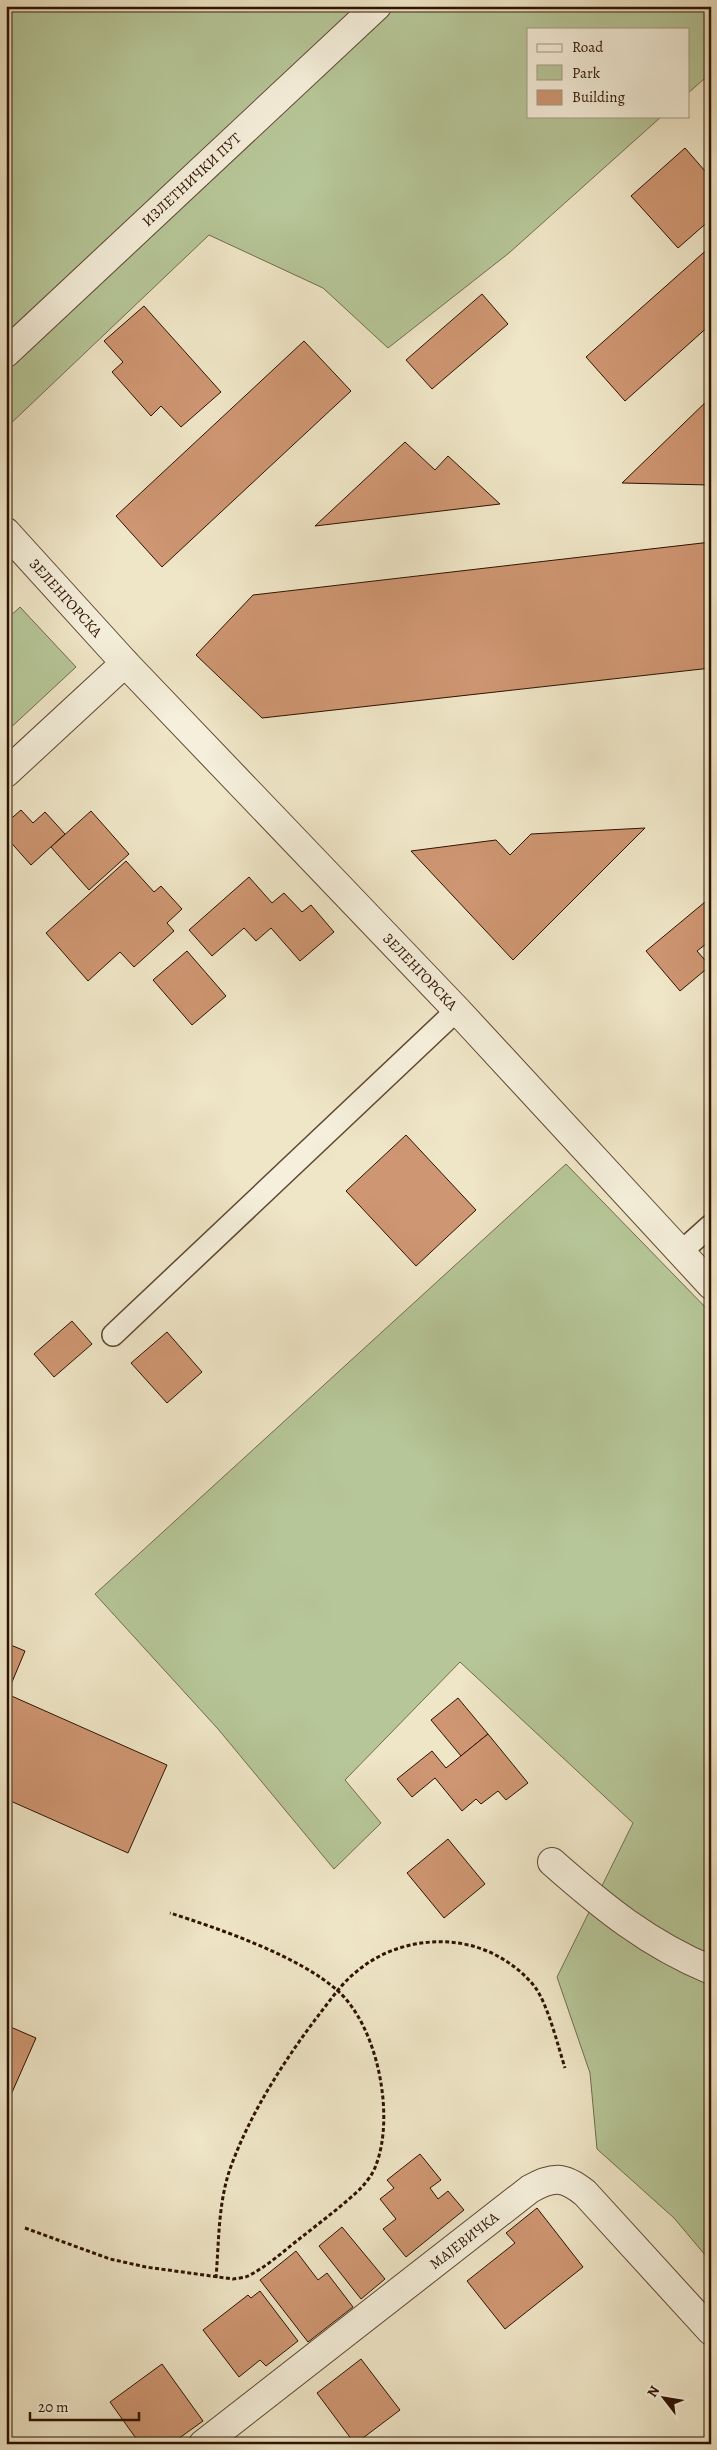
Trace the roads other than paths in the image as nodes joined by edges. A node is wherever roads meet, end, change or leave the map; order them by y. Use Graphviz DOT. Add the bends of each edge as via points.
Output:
graph roads {
  1 [pos="377,6"];
  2 [pos="6,353"];
  3 [pos="6,532"];
  4 [pos="125,663"];
  5 [pos="6,774"];
  6 [pos="457,1010"];
  7 [pos="711,1225"];
  8 [pos="681,1252"];
  9 [pos="711,1285"];
  10 [pos="113,1334"];
  11 [pos="552,1862"];
  12 [pos="711,1970"];
  13 [pos="711,2331"];
  14 [pos="204,2444"];
  1 -- 2 [label="street, ИЗЛЕТНИЧКИ ПУТ"];
  3 -- 4 [label="street, ЗЕЛЕНГОРСКА"];
  4 -- 5 [label="street"];
  4 -- 6 [label="street, ЗЕЛЕНГОРСКА"];
  6 -- 8 [label="street, ЗЕЛЕНГОРСКА"];
  6 -- 10 [label="lane"];
  7 -- 8 [label="lane"];
  8 -- 9 [label="street, ЗЕЛЕНГОРСКА"];
  11 -- 12 [label="street" via="634,1930"];
  13 -- 14 [label="street, МАЈЕВИЧКА" via="585,2193 571,2182 544,2181"];
}
